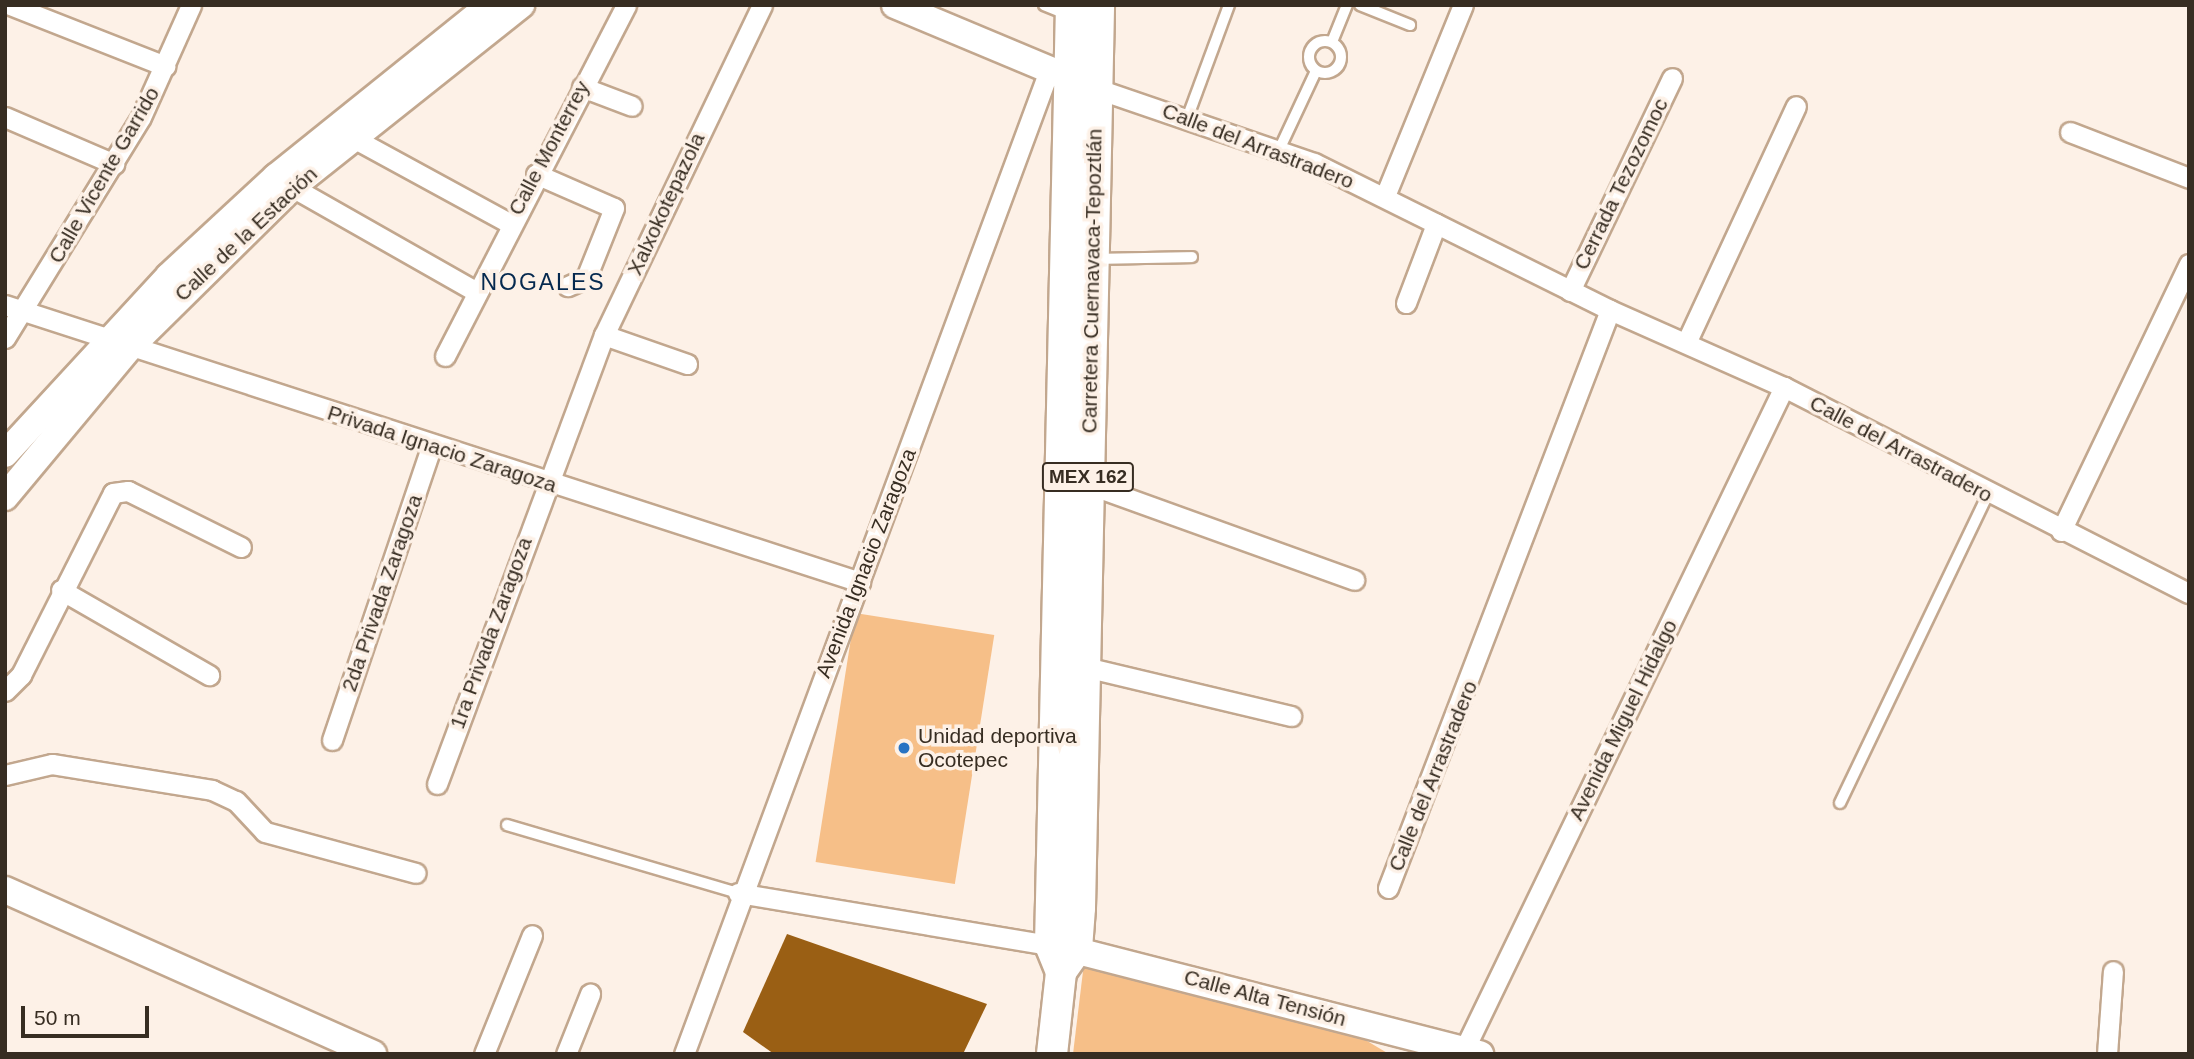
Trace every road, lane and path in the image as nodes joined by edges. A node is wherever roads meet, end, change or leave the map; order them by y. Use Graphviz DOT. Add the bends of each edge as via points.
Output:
graph roads {
  1 [pos="9,5"];
  2 [pos="191,5"];
  3 [pos="490,5"];
  4 [pos="521,5"];
  5 [pos="626,5"];
  6 [pos="762,5"];
  7 [pos="895,5"];
  8 [pos="1099,5"];
  9 [pos="1229,5"];
  10 [pos="1348,5"];
  11 [pos="1360,5"];
  12 [pos="1463,5"];
  13 [pos="1061,9"];
  14 [pos="1410,25"];
  15 [pos="1332,42"];
  16 [pos="165,66"];
  17 [pos="1317,71"];
  18 [pos="1672,78"];
  19 [pos="1070,80"];
  20 [pos="582,87"];
  21 [pos="632,106"];
  22 [pos="1796,106"];
  23 [pos="1188,116"];
  24 [pos="5,117"];
  25 [pos="2070,132"];
  26 [pos="345,133"];
  27 [pos="1279,150"];
  28 [pos="114,164"];
  29 [pos="536,173"];
  30 [pos="2189,177"];
  31 [pos="292,187"];
  32 [pos="1385,196"];
  33 [pos="509,223"];
  34 [pos="1436,224"];
  35 [pos="1192,257"];
  36 [pos="1095,259"];
  37 [pos="2189,264"];
  38 [pos="568,286"];
  39 [pos="1570,291"];
  40 [pos="475,292"];
  41 [pos="1406,303"];
  42 [pos="5,305"];
  43 [pos="1610,310"];
  44 [pos="24,313"];
  45 [pos="604,335"];
  46 [pos="5,338"];
  47 [pos="1686,343"];
  48 [pos="118,344"];
  49 [pos="444,356"];
  50 [pos="687,364"];
  51 [pos="1784,387"];
  52 [pos="432,445"];
  53 [pos="5,454"];
  54 [pos="545,483"];
  55 [pos="1088,484"];
  56 [pos="1988,494"];
  57 [pos="5,497"];
  58 [pos="2061,531"];
  59 [pos="241,547"];
  60 [pos="1354,580"];
  61 [pos="860,582"];
  62 [pos="61,590"];
  63 [pos="2189,593"];
  64 [pos="1086,667"];
  65 [pos="209,675"];
  66 [pos="5,691"];
  67 [pos="1291,716"];
  68 [pos="332,740"];
  69 [pos="5,775"];
  70 [pos="437,784"];
  71 [pos="1840,803"];
  72 [pos="507,825"];
  73 [pos="416,873"];
  74 [pos="1388,888"];
  75 [pos="5,890"];
  76 [pos="738,893"];
  77 [pos="532,934"];
  78 [pos="1062,955"];
  79 [pos="2113,971"];
  80 [pos="590,994"];
  81 [pos="1468,1052"];
  82 [pos="373,1054"];
  83 [pos="484,1054"];
  84 [pos="566,1054"];
  85 [pos="684,1054"];
  86 [pos="1052,1054"];
  87 [pos="2107,1054"];
  1 -- 16 [label="street"];
  2 -- 16 [label="street, Calle Vicente Garrido"];
  3 -- 26 [label="street, Calle de la Estación"];
  4 -- 26 [label="street, Calle de la Estación"];
  5 -- 20 [label="street, Calle Monterrey"];
  6 -- 45 [label="street, Xalxokotepazola"];
  7 -- 19 [label="street, Calle del Arrastradero"];
  8 -- 19 [label="main road, Carretera Cuernavaca-Tepoztlán / MEX 162"];
  9 -- 23 [label="lane"];
  10 -- 15 [label="lane"];
  11 -- 14 [label="lane"];
  12 -- 32 [label="street"];
  13 -- 19 [label="main road, Carretera Cuernavaca-Tepoztlán / MEX 162"];
  15 -- 17 [label="lane" via="1318,42 1309,52"];
  15 -- 17 [label="lane" via="1340,53 1337,67"];
  16 -- 28 [label="street, Calle Vicente Garrido"];
  17 -- 27 [label="lane"];
  18 -- 39 [label="street, Cerrada Tezozomoc"];
  19 -- 23 [label="street, Calle del Arrastradero"];
  19 -- 36 [label="main road, Carretera Cuernavaca-Tepoztlán / MEX 162"];
  19 -- 61 [label="street, Avenida Ignacio Zaragoza"];
  19 -- 78 [label="main road, Carretera Cuernavaca-Tepoztlán / MEX 162"];
  20 -- 21 [label="street"];
  20 -- 29 [label="street, Calle Monterrey"];
  22 -- 47 [label="street"];
  23 -- 27 [label="street, Calle del Arrastradero"];
  24 -- 28 [label="street"];
  25 -- 30 [label="street"];
  26 -- 31 [label="street, Calle de la Estación"];
  26 -- 33 [label="street"];
  26 -- 48 [label="street, Calle de la Estación"];
  27 -- 32 [label="street, Calle del Arrastradero"];
  28 -- 44 [label="street, Calle Vicente Garrido"];
  29 -- 33 [label="street, Calle Monterrey"];
  29 -- 38 [label="street" via="614,208 586,278"];
  31 -- 40 [label="street"];
  31 -- 48 [label="street, Calle de la Estación"];
  32 -- 34 [label="street, Calle del Arrastradero"];
  33 -- 40 [label="street, Calle Monterrey"];
  34 -- 39 [label="street, Calle del Arrastradero"];
  34 -- 41 [label="street"];
  35 -- 36 [label="lane"];
  36 -- 55 [label="main road, Carretera Cuernavaca-Tepoztlán / MEX 162"];
  37 -- 58 [label="street"];
  39 -- 43 [label="street, Calle del Arrastradero"];
  40 -- 49 [label="street, Calle Monterrey"];
  42 -- 44 [label="street, Privada Ignacio Zaragoza"];
  43 -- 47 [label="street, Calle del Arrastradero"];
  43 -- 74 [label="street, Calle del Arrastradero"];
  44 -- 46 [label="street, Calle Vicente Garrido"];
  44 -- 48 [label="street, Privada Ignacio Zaragoza"];
  45 -- 50 [label="street"];
  45 -- 54 [label="street, Xalxokotepazola"];
  47 -- 51 [label="street, Calle del Arrastradero"];
  48 -- 52 [label="street, Privada Ignacio Zaragoza"];
  48 -- 53 [label="street, Calle de la Estación"];
  48 -- 57 [label="street, Calle de la Estación"];
  51 -- 56 [label="street, Calle del Arrastradero"];
  51 -- 81 [label="street, Avenida Miguel Hidalgo"];
  52 -- 54 [label="street, Privada Ignacio Zaragoza"];
  52 -- 68 [label="street, 2da Privada Zaragoza"];
  54 -- 61 [label="street, Privada Ignacio Zaragoza"];
  54 -- 70 [label="street, 1ra Privada Zaragoza"];
  55 -- 60 [label="street"];
  55 -- 64 [label="main road, Carretera Cuernavaca-Tepoztlán / MEX 162"];
  56 -- 58 [label="street, Calle del Arrastradero"];
  56 -- 71 [label="lane"];
  58 -- 63 [label="street, Calle del Arrastradero"];
  59 -- 62 [label="street" via="121,490"];
  61 -- 76 [label="street, Avenida Ignacio Zaragoza"];
  62 -- 65 [label="street"];
  62 -- 66 [label="street" via="21,675"];
  64 -- 67 [label="street"];
  64 -- 78 [label="main road, Carretera Cuernavaca-Tepoztlán / MEX 162"];
  69 -- 73 [label="street" via="52,764 212,790 236,801 265,832"];
  72 -- 76 [label="lane"];
  75 -- 82 [label="street"];
  76 -- 78 [label="street"];
  76 -- 85 [label="street, Avenida Ignacio Zaragoza"];
  77 -- 83 [label="street"];
  78 -- 81 [label="street, Calle Alta Tensión"];
  78 -- 86 [label="main road, Carretera Cuernavaca-Tepoztlán / MEX 162"];
  79 -- 87 [label="street"];
  80 -- 84 [label="street"];
}
